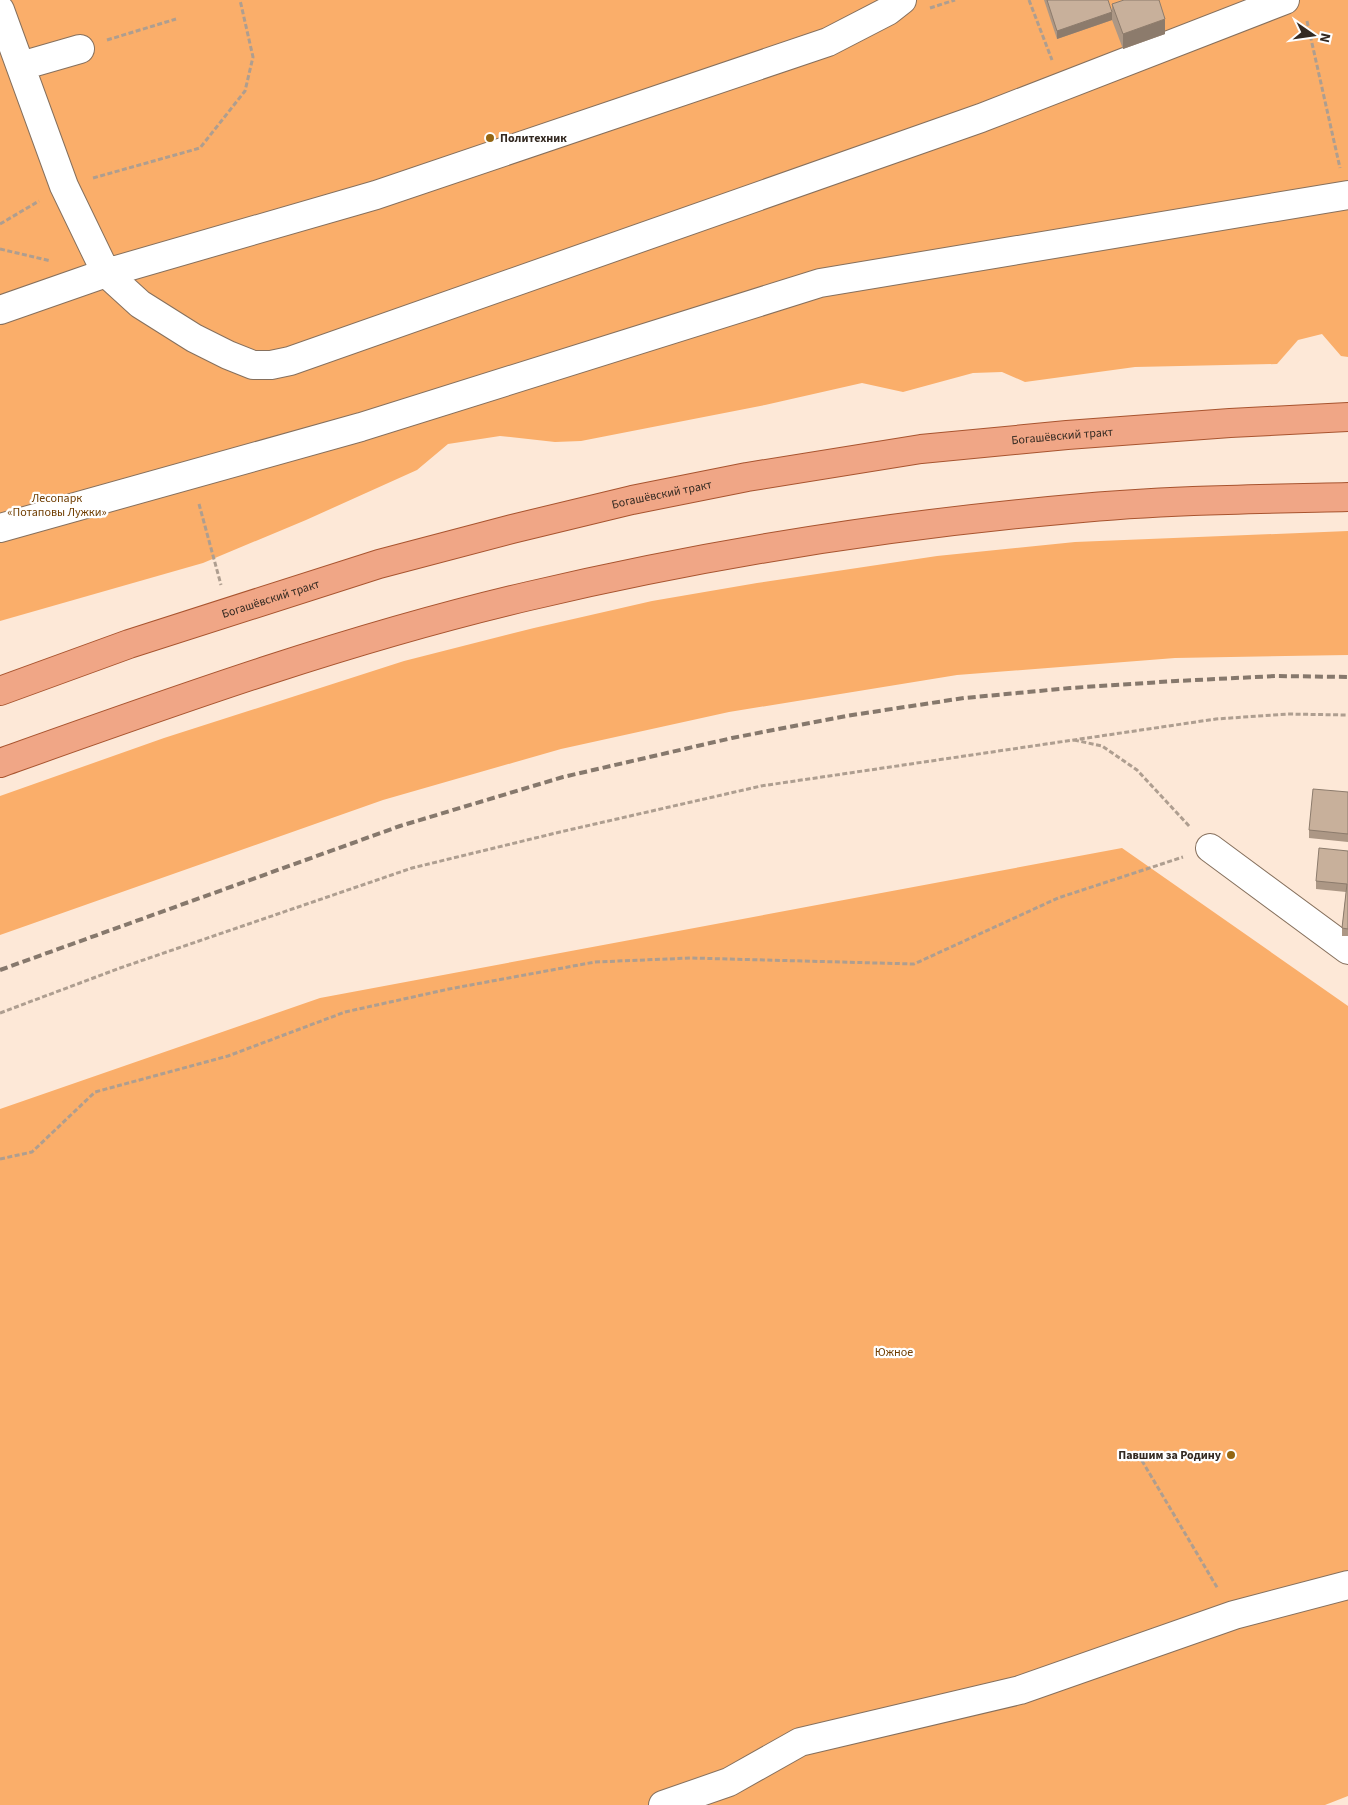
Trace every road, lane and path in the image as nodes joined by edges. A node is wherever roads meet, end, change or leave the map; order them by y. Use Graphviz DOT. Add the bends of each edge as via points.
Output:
graph roads {
  1 [pos="240,0"];
  2 [pos="902,0"];
  3 [pos="1029,0"];
  4 [pos="1285,0"];
  5 [pos="0,10"];
  6 [pos="1307,16"];
  7 [pos="176,19"];
  8 [pos="80,49"];
  9 [pos="22,66"];
  10 [pos="1062,86"];
  11 [pos="64,186"];
  12 [pos="1347,195"];
  13 [pos="0,224"];
  14 [pos="106,273"];
  15 [pos="0,310"];
  16 [pos="1348,418"];
  17 [pos="191,474"];
  18 [pos="1348,497"];
  19 [pos="0,528"];
  20 [pos="228,612"];
  21 [pos="0,691"];
  22 [pos="1348,715"];
  23 [pos="1074,740"];
  24 [pos="0,763"];
  25 [pos="1210,848"];
  26 [pos="1348,950"];
  27 [pos="0,1013"];
  28 [pos="0,1159"];
  29 [pos="1138,1454"];
  30 [pos="1348,1585"];
  31 [pos="1234,1615"];
  32 [pos="662,1805"];
  1 -- 11 [label="path" via="253,57 245,91 200,148"];
  2 -- 14 [label="street" via="888,12 818,46 376,195"];
  3 -- 10 [label="path"];
  4 -- 10 [label="street"];
  5 -- 9 [label="street"];
  6 -- 12 [label="path" via="1306,24"];
  7 -- 8 [label="path"];
  8 -- 9 [label="street"];
  9 -- 11 [label="street"];
  10 -- 14 [label="street" via="645,236 271,365 252,365 194,338 140,304"];
  11 -- 13 [label="path"];
  11 -- 14 [label="street"];
  12 -- 17 [label="street" via="820,283 361,427"];
  14 -- 15 [label="street"];
  16 -- 20 [label="main road, Богашёвский тракт" via="1067,434 931,448 747,477 512,529 379,564"];
  17 -- 19 [label="street"];
  17 -- 20 [label="path"];
  18 -- 24 [label="main road" via="1073,508 931,524 752,550 529,596 395,632 245,677"];
  20 -- 21 [label="main road, Богашёвский тракт"];
  22 -- 23 [label="path" via="1288,714 1216,720"];
  23 -- 25 [label="path" via="1102,746 1137,770"];
  23 -- 27 [label="path" via="761,786 412,868 120,968"];
  25 -- 26 [label="street"];
  25 -- 28 [label="path" via="1058,898 914,964 691,958 596,962 345,1012 228,1056 95,1092 32,1152"];
  29 -- 31 [label="path"];
  30 -- 31 [label="street"];
  31 -- 32 [label="street" via="1020,1690 800,1742 729,1782"];
}
